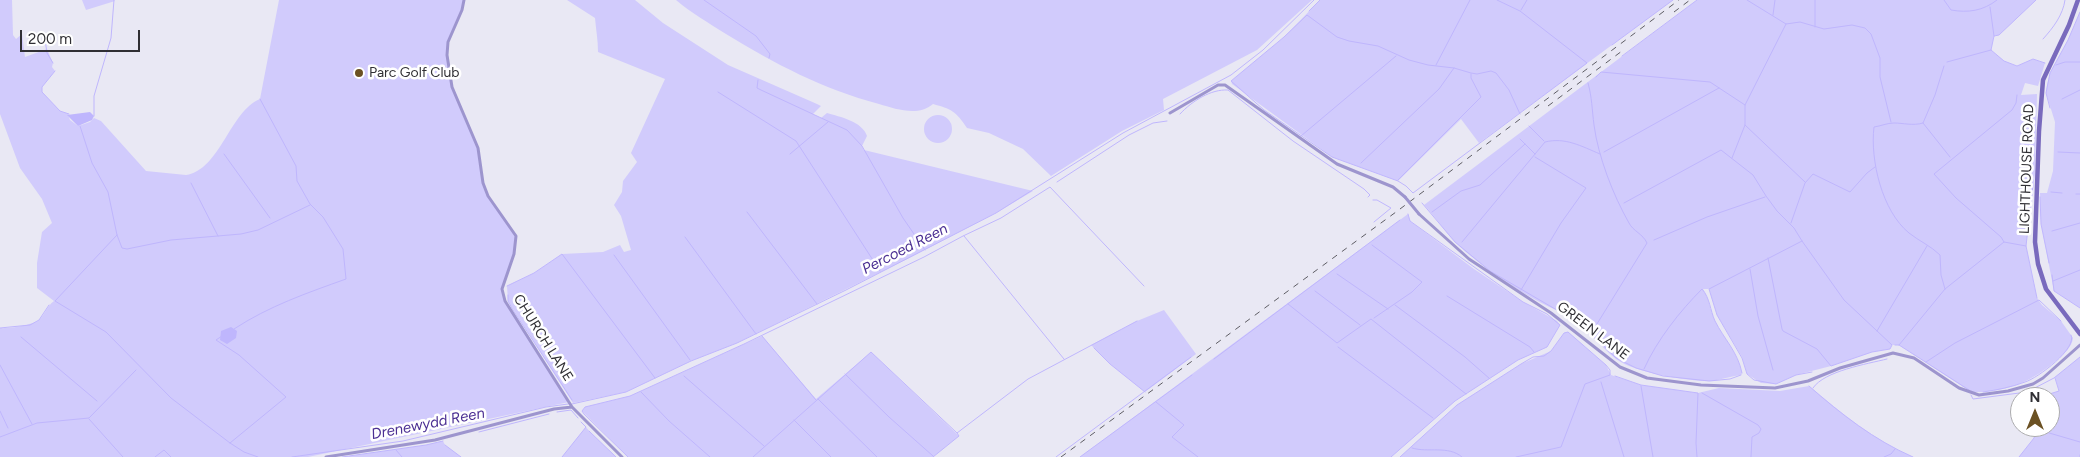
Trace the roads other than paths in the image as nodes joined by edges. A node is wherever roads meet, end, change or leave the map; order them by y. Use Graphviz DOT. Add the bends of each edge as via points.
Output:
graph roads {
  1 [pos="464,0"];
  2 [pos="2078,0"];
  3 [pos="1170,113"];
  4 [pos="2080,334"];
  5 [pos="2080,345"];
  6 [pos="571,405"];
  7 [pos="326,457"];
  8 [pos="622,457"];
  1 -- 6 [label="street, CHURCH LANE" via="448,42 447,55 452,87 478,148 483,183 499,214 516,236 503,295"];
  2 -- 4 [label="main road, LIGHTHOUSE ROAD" via="2042,80 2035,242 2046,289"];
  3 -- 5 [label="street, GREEN LANE, bridge" via="1222,84 1229,86 1337,164 1393,187 1469,259 1552,313 1620,368 1647,378 1775,388 1808,382 1840,368 1894,353 1914,358 1959,388 1979,395 2008,392 2032,384"];
  6 -- 7 [label="street" via="435,440"];
  6 -- 8 [label="street, CHURCH LANE"];
}
